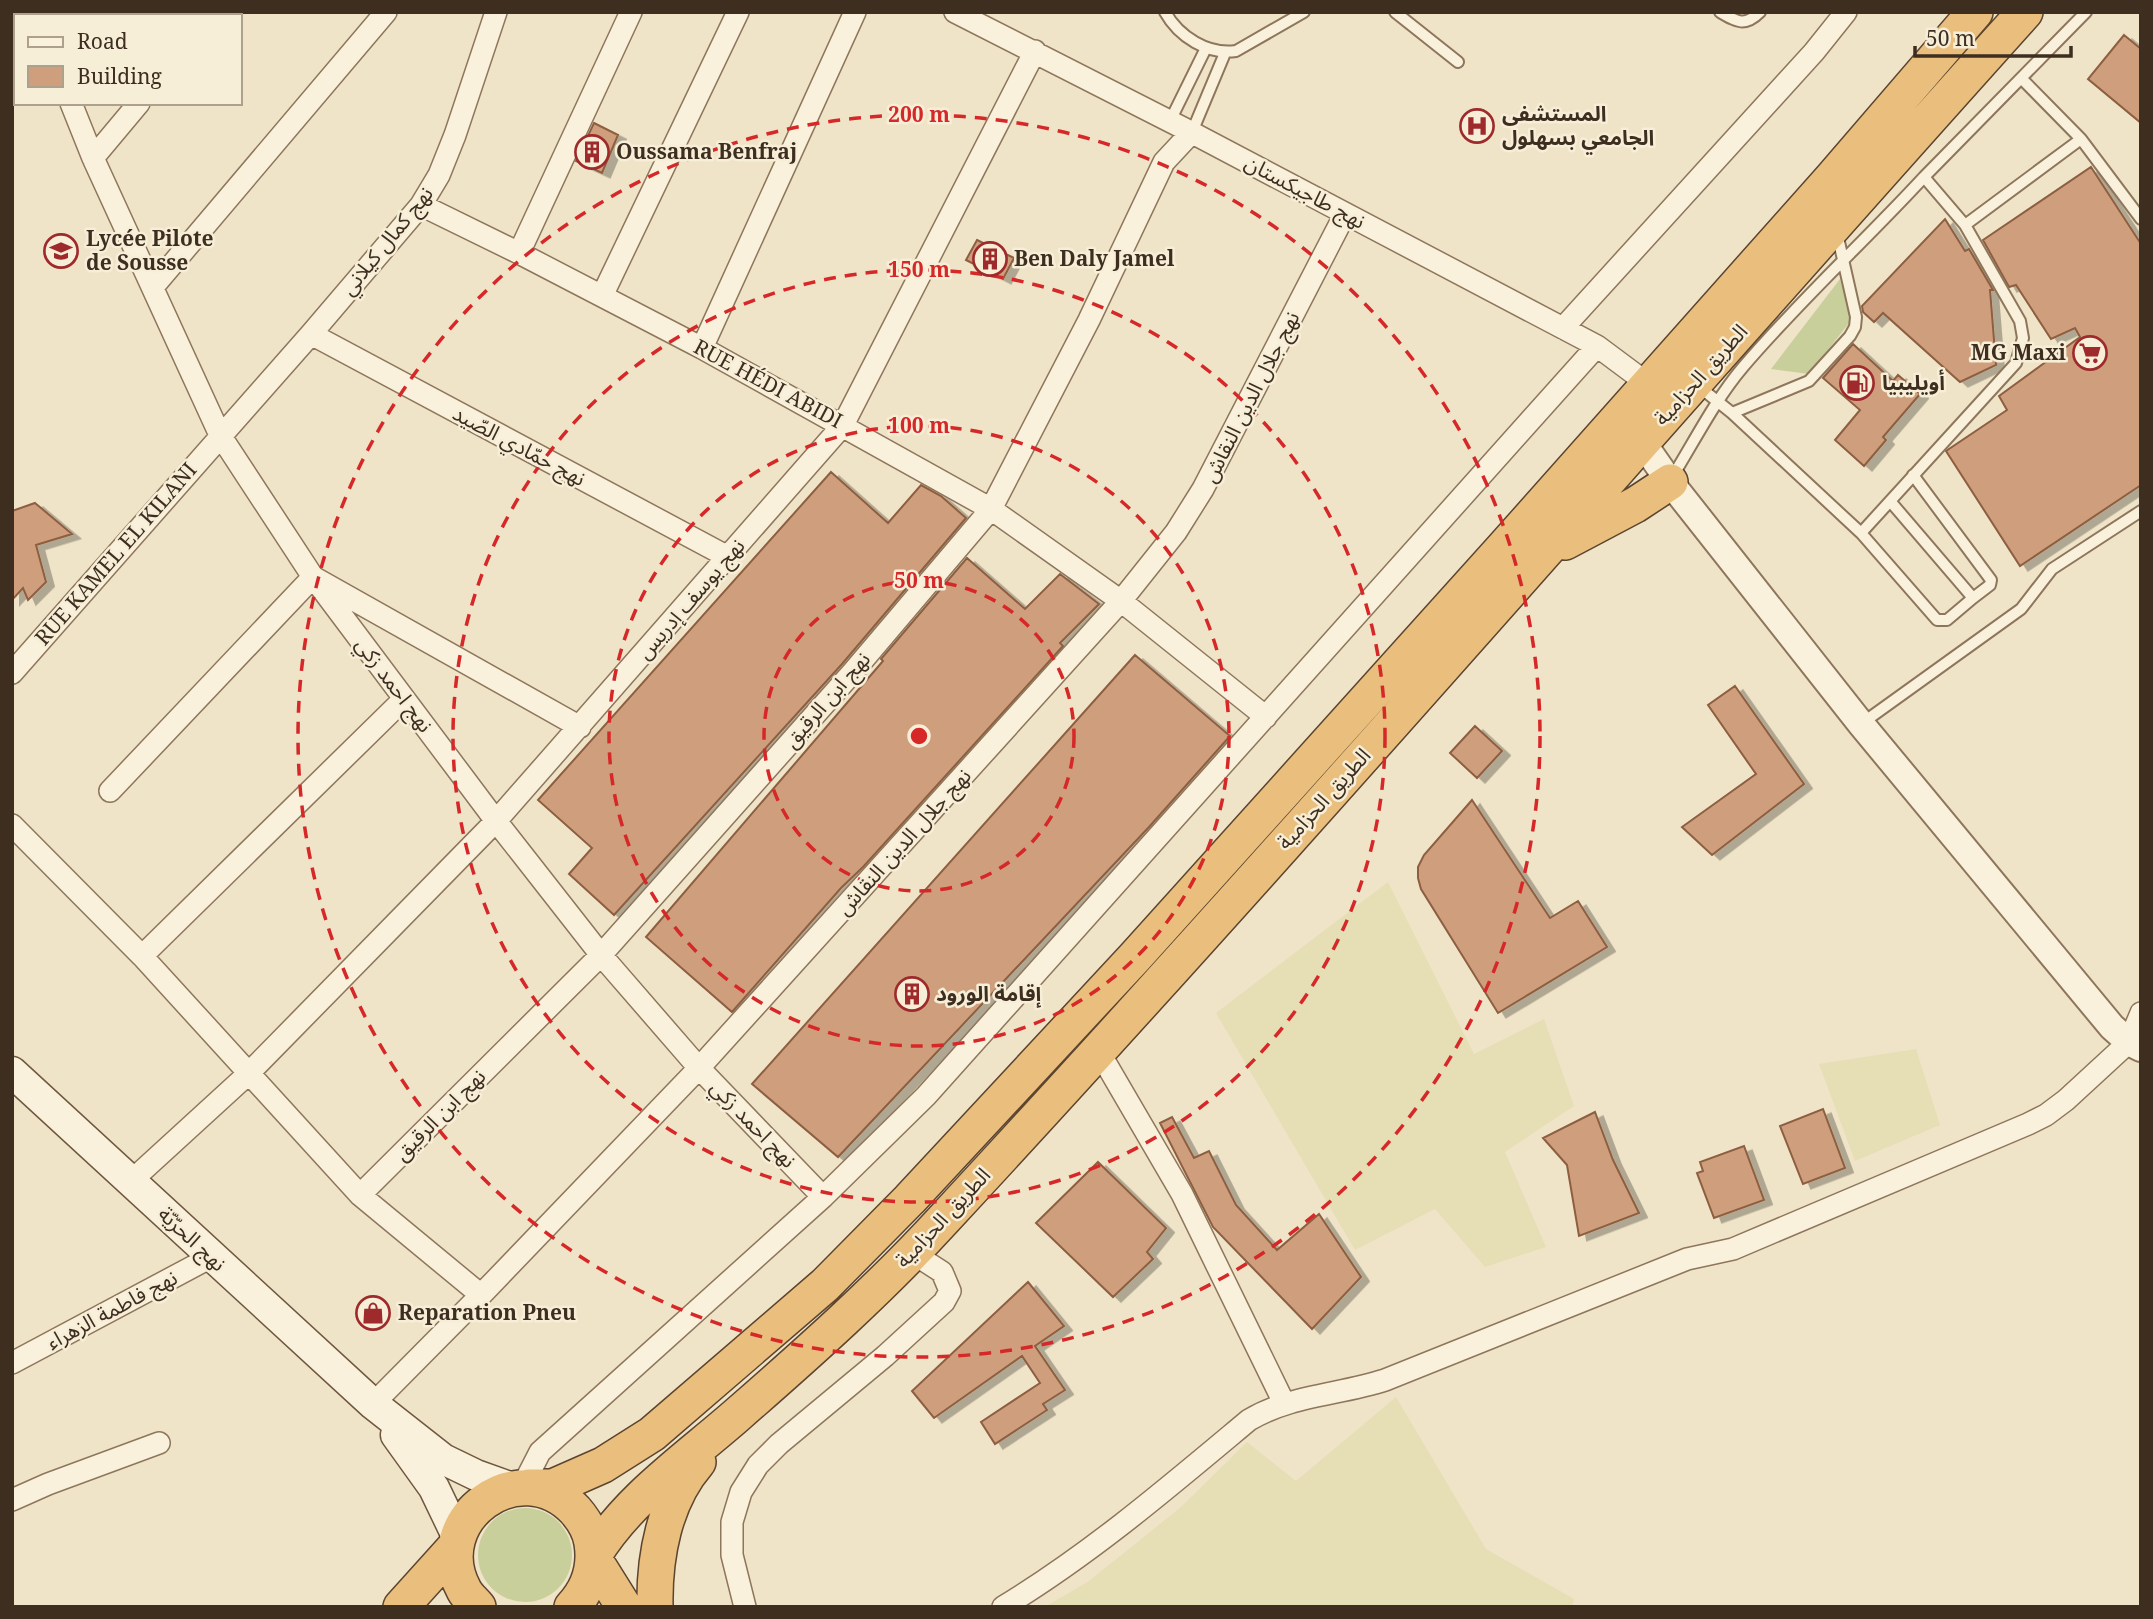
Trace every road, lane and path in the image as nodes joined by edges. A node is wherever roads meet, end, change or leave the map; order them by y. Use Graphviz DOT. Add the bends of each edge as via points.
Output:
graph roads {
  1 [pos="386,12"];
  2 [pos="496,12"];
  3 [pos="631,12"];
  4 [pos="738,12"];
  5 [pos="855,12"];
  6 [pos="955,12"];
  7 [pos="1165,12"];
  8 [pos="1304,12"];
  9 [pos="1395,12"];
  10 [pos="1720,12"];
  11 [pos="1760,12"];
  12 [pos="1846,12"];
  13 [pos="1975,12"];
  14 [pos="2025,12"];
  15 [pos="2086,12"];
  16 [pos="1206,48"];
  17 [pos="1035,51"];
  18 [pos="1225,53"];
  19 [pos="1458,62"];
  20 [pos="2022,79"];
  21 [pos="72,105"];
  22 [pos="137,105"];
  23 [pos="1170,121"];
  24 [pos="1192,132"];
  25 [pos="2081,139"];
  26 [pos="93,158"];
  27 [pos="1164,162"];
  28 [pos="1924,177"];
  29 [pos="421,205"];
  30 [pos="1345,214"];
  31 [pos="2141,219"];
  32 [pos="1835,222"];
  33 [pos="1965,225"];
  34 [pos="519,253"];
  35 [pos="1843,260"];
  36 [pos="153,287"];
  37 [pos="602,296"];
  38 [pos="1563,328"];
  39 [pos="311,334"];
  40 [pos="1597,346"];
  41 [pos="702,348"];
  42 [pos="1648,384"];
  43 [pos="1707,393"];
  44 [pos="1732,413"];
  45 [pos="843,425"];
  46 [pos="220,435"];
  47 [pos="1642,442"];
  48 [pos="1913,475"];
  49 [pos="1670,482"];
  50 [pos="1890,501"];
  51 [pos="991,509"];
  52 [pos="2141,511"];
  53 [pos="1861,533"];
  54 [pos="728,557"];
  55 [pos="1538,558"];
  56 [pos="313,578"];
  57 [pos="1973,598"];
  58 [pos="1121,601"];
  59 [pos="12,673"];
  60 [pos="404,699"];
  61 [pos="1266,717"];
  62 [pos="1861,724"];
  63 [pos="580,727"];
  64 [pos="110,791"];
  65 [pos="496,821"];
  66 [pos="12,825"];
  67 [pos="601,955"];
  68 [pos="142,957"];
  69 [pos="2141,1013"];
  70 [pos="2135,1045"];
  71 [pos="1098,1050"];
  72 [pos="699,1068"];
  73 [pos="12,1072"];
  74 [pos="247,1074"];
  75 [pos="130,1182"];
  76 [pos="360,1195"];
  77 [pos="823,1197"];
  78 [pos="911,1252"];
  79 [pos="211,1257"];
  80 [pos="481,1295"];
  81 [pos="12,1363"];
  82 [pos="1284,1403"];
  83 [pos="373,1404"];
  84 [pos="740,1412"];
  85 [pos="159,1443"];
  86 [pos="521,1488"];
  87 [pos="12,1500"];
  88 [pos="457,1542"];
  89 [pos="594,1557"];
  90 [pos="401,1607"];
  91 [pos="478,1607"];
  92 [pos="572,1607"];
  93 [pos="624,1607"];
  94 [pos="655,1607"];
  95 [pos="745,1607"];
  96 [pos="1003,1607"];
  1 -- 36 [label="street"];
  2 -- 29 [label="street, نهج كمال كيلاني" via="455,135"];
  3 -- 34 [label="street"];
  4 -- 37 [label="street"];
  5 -- 41 [label="street"];
  6 -- 17 [label="street, نهج طاجيكستان"];
  7 -- 16 [label="lane" via="1192,41"];
  8 -- 18 [label="lane"];
  9 -- 19 [label="lane"];
  10 -- 11 [label="lane" via="1740,23"];
  12 -- 38 [label="street"];
  13 -- 42 [label="highway, الطريق الحزامية"];
  14 -- 32 [label="highway, الطريق الحزامية"];
  15 -- 20 [label="lane"];
  16 -- 18 [label="lane"];
  16 -- 23 [label="lane"];
  17 -- 23 [label="street, نهج طاجيكستان"];
  17 -- 45 [label="street, نهج يوسف إدريس"];
  18 -- 24 [label="lane"];
  20 -- 25 [label="lane"];
  20 -- 28 [label="lane"];
  21 -- 26 [label="street, نهج احمد زكي"];
  22 -- 26 [label="street"];
  23 -- 24 [label="street, نهج طاجيكستان"];
  23 -- 27 [label="street"];
  24 -- 27 [label="street, نهج ابن الرقيق"];
  24 -- 30 [label="street, نهج طاجيكستان"];
  25 -- 31 [label="lane"];
  25 -- 33 [label="lane"];
  26 -- 36 [label="street, نهج احمد زكي"];
  27 -- 51 [label="street, نهج ابن الرقيق"];
  28 -- 33 [label="lane"];
  28 -- 35 [label="lane"];
  29 -- 34 [label="street, RUE HÉDI ABIDI"];
  29 -- 39 [label="street, نهج كمال كيلاني"];
  30 -- 38 [label="street, نهج طاجيكستان"];
  30 -- 58 [label="street, نهج جلال الدين النقاش" via="1203,489 1176,532"];
  32 -- 35 [label="lane"];
  32 -- 43 [label="highway, الطريق الحزامية"];
  33 -- 48 [label="lane" via="2020,321 2021,352 2016,363"];
  34 -- 37 [label="street, RUE HÉDI ABIDI"];
  35 -- 43 [label="lane" via="1742,368"];
  35 -- 44 [label="lane" via="1856,317 1850,336 1809,382"];
  36 -- 46 [label="street, نهج احمد زكي"];
  37 -- 41 [label="street, RUE HÉDI ABIDI"];
  38 -- 40 [label="street, نهج طاجيكستان"];
  39 -- 46 [label="street, نهج كمال كيلاني"];
  39 -- 54 [label="street, نهج حمّادي الصّيد"];
  40 -- 42 [label="street, نهج طاجيكستان"];
  40 -- 61 [label="street"];
  41 -- 45 [label="street, RUE HÉDI ABIDI"];
  42 -- 86 [label="highway, الطريق الحزامية" via="969,1138 825,1285 652,1434 603,1465 553,1487"];
  43 -- 44 [label="lane"];
  43 -- 47 [label="highway, الطريق الحزامية"];
  43 -- 49 [label="lane"];
  44 -- 53 [label="lane"];
  45 -- 51 [label="street, RUE HÉDI ABIDI"];
  45 -- 54 [label="street, نهج يوسف إدريس"];
  46 -- 56 [label="street, نهج احمد زكي"];
  46 -- 59 [label="street, RUE KAMEL EL KILANI"];
  47 -- 49 [label="street"];
  47 -- 55 [label="highway, الطريق الحزامية"];
  48 -- 50 [label="lane"];
  48 -- 57 [label="lane" via="1991,580"];
  49 -- 55 [label="highway"];
  49 -- 62 [label="street"];
  50 -- 53 [label="lane"];
  50 -- 57 [label="lane"];
  51 -- 58 [label="street, RUE HÉDI ABIDI"];
  51 -- 67 [label="street, نهج ابن الرقيق"];
  52 -- 62 [label="lane" via="2052,569 2021,609"];
  53 -- 57 [label="lane" via="1937,621 1947,620"];
  54 -- 63 [label="street, نهج يوسف إدريس"];
  55 -- 71 [label="highway, الطريق الحزامية"];
  56 -- 60 [label="street, نهج احمد زكي"];
  56 -- 63 [label="street"];
  56 -- 64 [label="street"];
  58 -- 61 [label="street, RUE HÉDI ABIDI"];
  58 -- 72 [label="street, نهج جلال الدين النقاش"];
  60 -- 65 [label="street, نهج احمد زكي"];
  60 -- 68 [label="street"];
  61 -- 77 [label="street" via="926,1096"];
  62 -- 70 [label="street" via="2112,1027"];
  63 -- 65 [label="street, نهج يوسف إدريس"];
  65 -- 67 [label="street, نهج احمد زكي"];
  65 -- 74 [label="street, نهج يوسف إدريس"];
  66 -- 68 [label="street"];
  67 -- 72 [label="street, نهج احمد زكي"];
  67 -- 76 [label="street, نهج ابن الرقيق"];
  68 -- 74 [label="street"];
  69 -- 70 [label="street"];
  70 -- 82 [label="street" via="2046,1115 2006,1134 1742,1245 1687,1259 1385,1380"];
  71 -- 78 [label="highway, الطريق الحزامية"];
  71 -- 82 [label="street" via="1182,1194"];
  72 -- 77 [label="street, نهج احمد زكي"];
  72 -- 80 [label="street, نهج جلال الدين النقاش"];
  73 -- 75 [label="main road, نهج الحرّيّة"];
  74 -- 75 [label="street, نهج يوسف إدريس"];
  74 -- 76 [label="street"];
  75 -- 79 [label="main road, نهج الحرّيّة"];
  76 -- 80 [label="street"];
  77 -- 86 [label="street" via="545,1447"];
  78 -- 84 [label="highway, الطريق الحزامية"];
  78 -- 95 [label="street" via="942,1272 950,1292 944,1302 779,1444 741,1492 732,1522 732,1555"];
  79 -- 81 [label="street, نهج فاطمة الزهراء"];
  79 -- 83 [label="main road, نهج الحرّيّة"];
  80 -- 83 [label="street, نهج جلال الدين النقاش"];
  82 -- 96 [label="street" via="1249,1420 1124,1524"];
  83 -- 86 [label="main road" via="443,1459"];
  83 -- 88 [label="main road" via="434,1488"];
  84 -- 89 [label="highway, الطريق الحزامية" via="643,1497 606,1535"];
  84 -- 94 [label="highway" via="688,1473 670,1509 660,1544"];
  85 -- 87 [label="street"];
  86 -- 88 [label="highway, الطريق الحزامية" via="494,1494 478,1505"];
  86 -- 89 [label="highway" via="549,1491 567,1502 590,1535"];
  88 -- 90 [label="highway, الطريق الحزامية"];
  88 -- 91 [label="highway" via="457,1569 464,1590"];
  89 -- 92 [label="highway, الطريق الحزامية" via="590,1580"];
  89 -- 93 [label="highway"];
}
